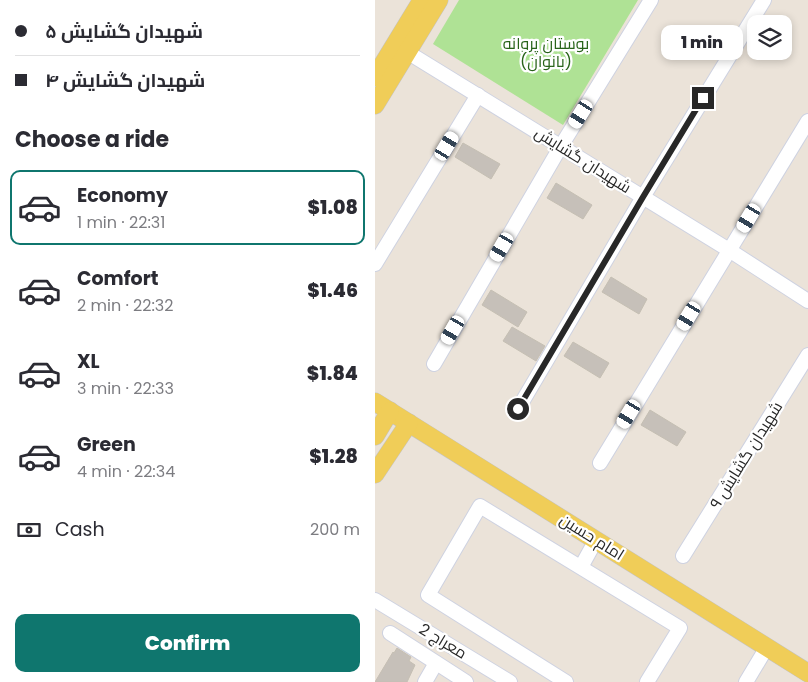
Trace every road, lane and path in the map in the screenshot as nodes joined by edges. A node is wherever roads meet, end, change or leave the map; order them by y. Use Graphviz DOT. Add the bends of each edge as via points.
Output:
graph roads {
  1 [pos="422,0"];
  2 [pos="439,0"];
  3 [pos="651,0"];
  4 [pos="764,0"];
  5 [pos="401,48"];
  6 [pos="375,77"];
  7 [pos="478,95"];
  8 [pos="375,105"];
  9 [pos="808,121"];
  10 [pos="561,146"];
  11 [pos="643,197"];
  12 [pos="729,250"];
  13 [pos="375,264"];
  14 [pos="808,301"];
  15 [pos="808,355"];
  16 [pos="434,364"];
  17 [pos="375,402"];
  18 [pos="518,409"];
  19 [pos="390,411"];
  20 [pos="409,423"];
  21 [pos="375,436"];
  22 [pos="600,463"];
  23 [pos="375,474"];
  24 [pos="596,540"];
  25 [pos="683,556"];
  26 [pos="581,567"];
  27 [pos="375,600"];
  28 [pos="390,633"];
  29 [pos="767,647"];
  30 [pos="436,663"];
  31 [pos="808,673"];
  32 [pos="495,678"];
  33 [pos="425,682"];
  34 [pos="466,682"];
  35 [pos="511,682"];
  36 [pos="566,682"];
  37 [pos="647,682"];
  38 [pos="746,682"];
  1 -- 5 [label="main road"];
  2 -- 5 [label="main road"];
  3 -- 10 [label="street"];
  4 -- 11 [label="street"];
  5 -- 6 [label="main road"];
  5 -- 7 [label="street, شهیدان گشایش"];
  5 -- 8 [label="main road"];
  7 -- 10 [label="street, شهیدان گشایش"];
  7 -- 13 [label="street"];
  9 -- 12 [label="street"];
  10 -- 11 [label="street, شهیدان گشایش"];
  10 -- 16 [label="street"];
  11 -- 12 [label="street, شهیدان گشایش"];
  11 -- 18 [label="street"];
  12 -- 14 [label="street, شهیدان گشایش"];
  12 -- 22 [label="street"];
  15 -- 25 [label="street, شهیدان گشایش ۹"];
  17 -- 19 [label="main road, امام حسین"];
  19 -- 20 [label="main road, امام حسین"];
  19 -- 21 [label="main road"];
  20 -- 23 [label="main road"];
  20 -- 24 [label="main road, امام حسین"];
  24 -- 26 [label="street"];
  24 -- 29 [label="main road, امام حسین"];
  26 -- 36 [label="street" via="481,506 428,594"];
  26 -- 37 [label="street" via="680,628"];
  27 -- 32 [label="street, معراج 2"];
  28 -- 30 [label="street"];
  29 -- 31 [label="main road, امام حسین"];
  29 -- 38 [label="street"];
  30 -- 33 [label="street"];
  30 -- 34 [label="street"];
  32 -- 35 [label="street, معراج 2"];
}
